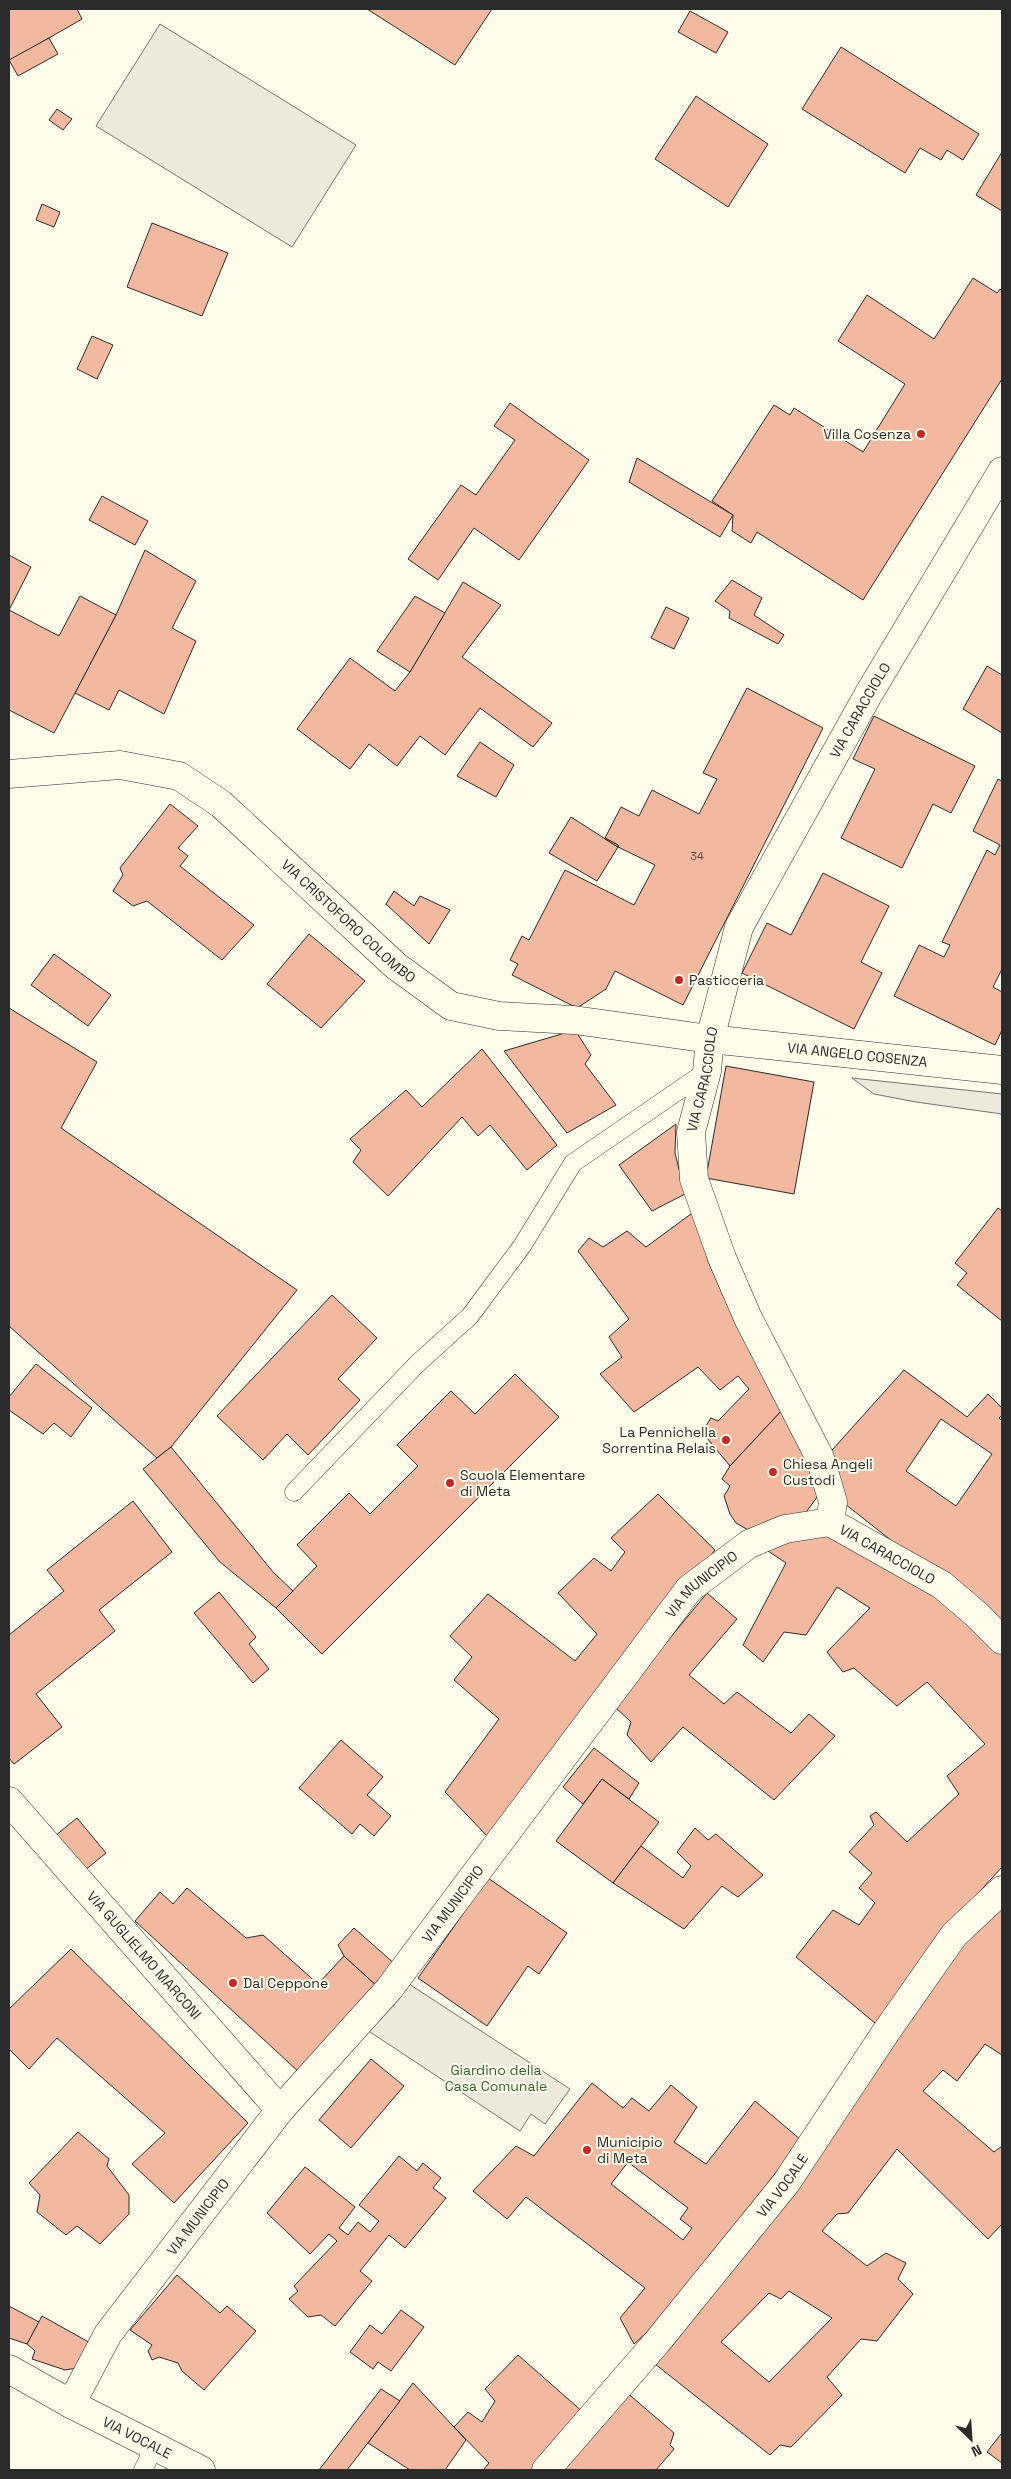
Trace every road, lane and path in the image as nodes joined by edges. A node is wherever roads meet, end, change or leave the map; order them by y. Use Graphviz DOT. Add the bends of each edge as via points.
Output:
graph roads {
  1 [pos="1002,471"];
  2 [pos="9,774"];
  3 [pos="710,1039"];
  4 [pos="1002,1070"];
  5 [pos="707,1071"];
  6 [pos="294,1492"];
  7 [pos="830,1522"];
  8 [pos="1002,1640"];
  9 [pos="9,1801"];
  10 [pos="1002,1890"];
  11 [pos="280,2110"];
  12 [pos="9,2369"];
  13 [pos="71,2404"];
  14 [pos="148,2459"];
  15 [pos="201,2470"];
  16 [pos="546,2470"];
  1 -- 3 [label="street, VIA CARACCIOLO" via="868,695 740,927"];
  2 -- 3 [label="street, VIA CRISTOFORO COLOMBO" via="120,765 179,776 221,804 396,966 451,1006 499,1016 574,1020"];
  3 -- 4 [label="street, VIA ANGELO COSENZA"];
  3 -- 5 [label="street, VIA CARACCIOLO"];
  5 -- 6 [label="lane" via="573,1163 522,1246 470,1316 416,1364"];
  5 -- 7 [label="street, VIA CARACCIOLO" via="691,1132 694,1179 722,1258 748,1318 820,1458 833,1502"];
  7 -- 8 [label="street, VIA CARACCIOLO" via="942,1585"];
  7 -- 11 [label="street, VIA MUNICIPIO" via="786,1529 749,1544 689,1589 389,1989"];
  9 -- 11 [label="street, VIA GUGLIELMO MARCONI"];
  10 -- 16 [label="street, VIA VOCALE" via="954,1935 786,2183 657,2342"];
  11 -- 13 [label="street, VIA MUNICIPIO" via="108,2334"];
  12 -- 13 [label="street, VIA VOCALE"];
  13 -- 14 [label="street, VIA VOCALE"];
  14 -- 15 [label="street, VIA VOCALE"];
}
